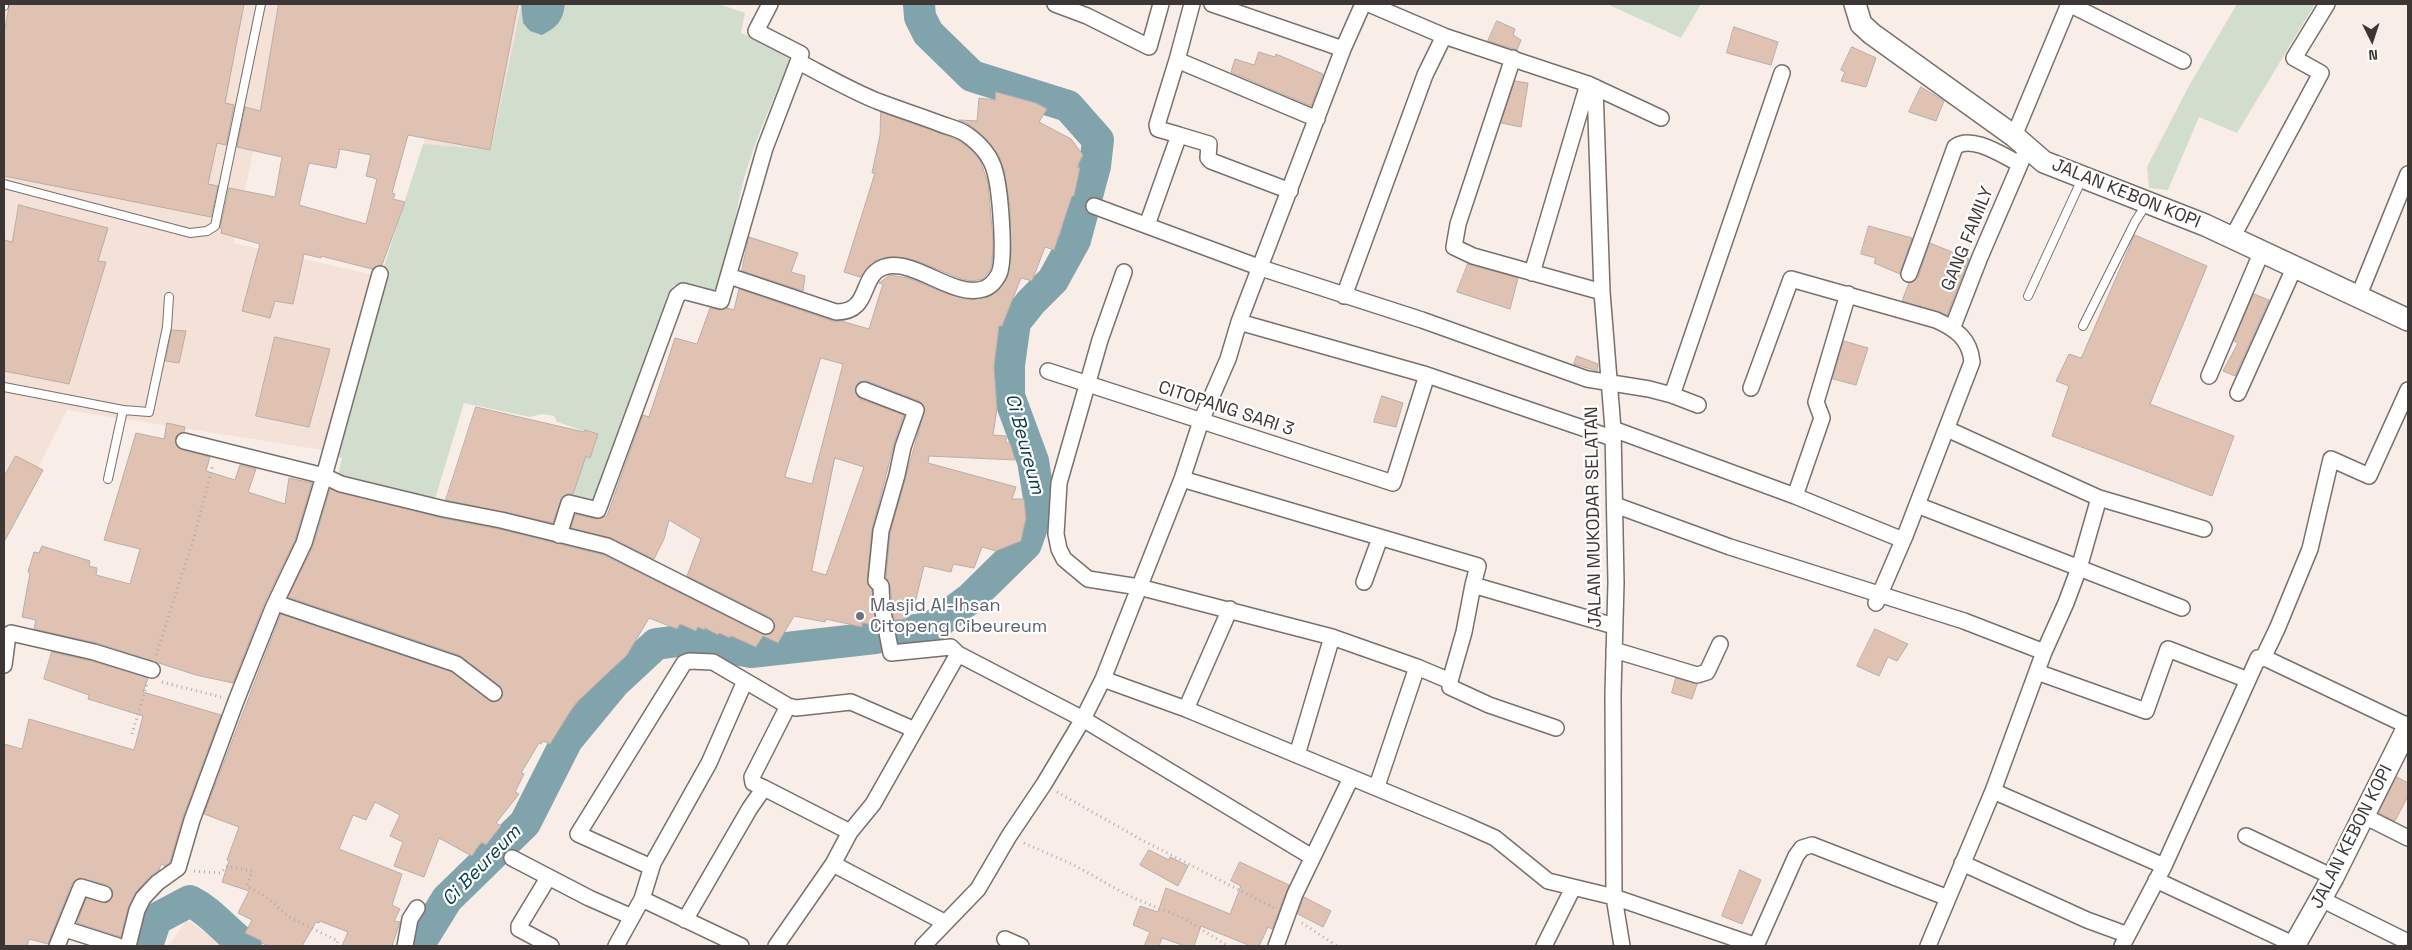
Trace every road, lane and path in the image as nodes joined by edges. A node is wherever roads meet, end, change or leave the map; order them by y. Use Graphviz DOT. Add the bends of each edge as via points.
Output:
graph roads {
  1 [pos="261,4"];
  2 [pos="770,4"];
  3 [pos="1055,4"];
  4 [pos="1161,4"];
  5 [pos="1192,4"];
  6 [pos="1212,4"];
  7 [pos="1362,4"];
  8 [pos="1369,4"];
  9 [pos="1855,4"];
  10 [pos="2069,4"];
  11 [pos="2327,4"];
  12 [pos="1444,36"];
  13 [pos="1343,49"];
  14 [pos="1513,58"];
  15 [pos="1177,60"];
  16 [pos="799,62"];
  17 [pos="2183,62"];
  18 [pos="1782,73"];
  19 [pos="1592,85"];
  20 [pos="1662,118"];
  21 [pos="1317,119"];
  22 [pos="1179,135"];
  23 [pos="2020,149"];
  24 [pos="2408,174"];
  25 [pos="2083,177"];
  26 [pos="4,184"];
  27 [pos="1290,191"];
  28 [pos="2147,203"];
  29 [pos="1094,206"];
  30 [pos="1147,225"];
  31 [pos="2232,238"];
  32 [pos="2262,251"];
  33 [pos="2295,266"];
  34 [pos="1261,268"];
  35 [pos="1124,272"];
  36 [pos="1532,273"];
  37 [pos="380,274"];
  38 [pos="1908,274"];
  39 [pos="728,276"];
  40 [pos="1602,292"];
  41 [pos="1848,294"];
  42 [pos="2359,295"];
  43 [pos="1344,296"];
  44 [pos="2028,296"];
  45 [pos="169,297"];
  46 [pos="2408,320"];
  47 [pos="1239,322"];
  48 [pos="2083,326"];
  49 [pos="1952,329"];
  50 [pos="1048,371"];
  51 [pos="1428,375"];
  52 [pos="2209,376"];
  53 [pos="1088,384"];
  54 [pos="1610,384"];
  55 [pos="4,387"];
  56 [pos="1751,388"];
  57 [pos="864,390"];
  58 [pos="2408,390"];
  59 [pos="2238,392"];
  60 [pos="1672,395"];
  61 [pos="1698,405"];
  62 [pos="123,410"];
  63 [pos="1201,421"];
  64 [pos="1947,429"];
  65 [pos="1613,433"];
  66 [pos="184,441"];
  67 [pos="217,449"];
  68 [pos="324,476"];
  69 [pos="1182,478"];
  70 [pos="108,479"];
  71 [pos="1795,496"];
  72 [pos="2099,498"];
  73 [pos="1917,505"];
  74 [pos="1615,506"];
  75 [pos="2204,529"];
  76 [pos="559,535"];
  77 [pos="1380,538"];
  78 [pos="1904,540"];
  79 [pos="2079,568"];
  80 [pos="1364,582"];
  81 [pos="1474,585"];
  82 [pos="1139,587"];
  83 [pos="1878,599"];
  84 [pos="276,603"];
  85 [pos="2182,608"];
  86 [pos="1230,609"];
  87 [pos="766,626"];
  88 [pos="1614,626"];
  89 [pos="1332,637"];
  90 [pos="1720,644"];
  91 [pos="1614,650"];
  92 [pos="2044,652"];
  93 [pos="958,654"];
  94 [pos="2260,658"];
  95 [pos="4,665"];
  96 [pos="1416,666"];
  97 [pos="2037,672"];
  98 [pos="150,674"];
  99 [pos="1102,679"];
  100 [pos="2248,680"];
  101 [pos="745,681"];
  102 [pos="1450,681"];
  103 [pos="494,693"];
  104 [pos="236,701"];
  105 [pos="788,706"];
  106 [pos="1186,709"];
  107 [pos="1083,719"];
  108 [pos="2408,726"];
  109 [pos="1556,728"];
  110 [pos="915,730"];
  111 [pos="132,734"];
  112 [pos="1297,754"];
  113 [pos="1352,778"];
  114 [pos="1044,784"];
  115 [pos="1377,786"];
  116 [pos="764,788"];
  117 [pos="1993,791"];
  118 [pos="2364,816"];
  119 [pos="850,832"];
  120 [pos="1009,836"];
  121 [pos="2246,836"];
  122 [pos="2408,838"];
  123 [pos="1312,857"];
  124 [pos="512,858"];
  125 [pos="1962,863"];
  126 [pos="833,864"];
  127 [pos="2164,866"];
  128 [pos="651,867"];
  129 [pos="178,868"];
  130 [pos="2333,877"];
  131 [pos="548,878"];
  132 [pos="2156,880"];
  133 [pos="1573,888"];
  134 [pos="104,894"];
  135 [pos="1614,897"];
  136 [pos="1948,898"];
  137 [pos="642,899"];
  138 [pos="2321,899"];
  139 [pos="417,908"];
  140 [pos="1288,915"];
  141 [pos="632,917"];
  142 [pos="685,920"];
  143 [pos="944,922"];
  144 [pos="65,929"];
  145 [pos="1005,939"];
  146 [pos="2125,941"];
  147 [pos="2408,942"];
  148 [pos="1751,945"];
  149 [pos="57,946"];
  150 [pos="118,946"];
  151 [pos="128,946"];
  152 [pos="336,946"];
  153 [pos="405,946"];
  154 [pos="551,946"];
  155 [pos="616,946"];
  156 [pos="741,946"];
  157 [pos="776,946"];
  158 [pos="922,946"];
  159 [pos="1021,946"];
  160 [pos="1228,946"];
  161 [pos="1276,946"];
  162 [pos="1337,946"];
  163 [pos="1544,946"];
  164 [pos="1622,946"];
  165 [pos="1928,946"];
  166 [pos="2295,946"];
  1 -- 26 [label="lane" via="215,226 207,231 190,232"];
  2 -- 16 [label="street" via="756,31 801,54"];
  3 -- 4 [label="street" via="1088,16 1149,47"];
  5 -- 15 [label="street"];
  6 -- 13 [label="street"];
  7 -- 13 [label="street"];
  8 -- 12 [label="street"];
  9 -- 23 [label="main road, JALAN KEBON KOPI" via="1861,24 1872,34"];
  10 -- 17 [label="street"];
  10 -- 23 [label="street, GANG FAMILY"];
  11 -- 31 [label="street" via="2294,58 2321,72"];
  12 -- 14 [label="street"];
  12 -- 43 [label="street" via="1425,75"];
  13 -- 21 [label="street"];
  14 -- 19 [label="street"];
  14 -- 36 [label="street" via="1453,245 1455,249 1473,256"];
  15 -- 21 [label="street"];
  15 -- 22 [label="street" via="1157,125 1158,129"];
  16 -- 39 [label="street" via="765,148"];
  16 -- 39 [label="street" via="876,100 964,132 980,144 995,172 999,194 999,273 991,286 980,290 964,289 904,268 890,266 878,269 857,306 848,312 836,312"];
  18 -- 60 [label="street"];
  19 -- 20 [label="street"];
  19 -- 36 [label="street"];
  19 -- 40 [label="street, JALAN MUKODAR SELATAN"];
  21 -- 27 [label="street"];
  22 -- 27 [label="street" via="1209,144 1208,158 1211,161"];
  22 -- 30 [label="street"];
  23 -- 25 [label="main road, JALAN KEBON KOPI"];
  23 -- 38 [label="street" via="1964,142 1955,147"];
  23 -- 49 [label="street, GANG FAMILY"];
  24 -- 42 [label="street"];
  25 -- 28 [label="main road, JALAN KEBON KOPI"];
  25 -- 44 [label="lane"];
  27 -- 34 [label="street"];
  28 -- 31 [label="main road, JALAN KEBON KOPI"];
  28 -- 48 [label="lane"];
  29 -- 30 [label="street"];
  30 -- 34 [label="street"];
  31 -- 32 [label="main road, JALAN KEBON KOPI"];
  32 -- 33 [label="main road, JALAN KEBON KOPI"];
  32 -- 52 [label="street"];
  33 -- 42 [label="main road, JALAN KEBON KOPI"];
  33 -- 59 [label="street"];
  34 -- 43 [label="street"];
  34 -- 47 [label="street"];
  35 -- 53 [label="street"];
  36 -- 40 [label="street"];
  37 -- 68 [label="street"];
  39 -- 76 [label="street" via="721,301 683,291 677,296 598,510 569,502"];
  40 -- 54 [label="street, JALAN MUKODAR SELATAN"];
  41 -- 49 [label="street" via="1936,320"];
  41 -- 56 [label="street" via="1791,279"];
  41 -- 71 [label="street" via="1816,402 1822,418"];
  42 -- 46 [label="main road, JALAN KEBON KOPI"];
  43 -- 54 [label="street"];
  45 -- 62 [label="lane" via="167,328 149,412"];
  47 -- 51 [label="street"];
  47 -- 63 [label="street" via="1228,359"];
  49 -- 64 [label="street" via="1967,342 1972,362"];
  50 -- 53 [label="street, CITOPANG SARI 3"];
  51 -- 63 [label="street, CITOPANG SARI 3" via="1393,483"];
  51 -- 65 [label="street"];
  53 -- 63 [label="street, CITOPANG SARI 3"];
  53 -- 82 [label="street" via="1059,482 1058,549 1064,559 1088,578"];
  54 -- 60 [label="street"];
  54 -- 65 [label="street, JALAN MUKODAR SELATAN"];
  55 -- 62 [label="lane"];
  57 -- 93 [label="street" via="916,410 881,531 876,581 882,586 882,607 891,652 951,647"];
  58 -- 94 [label="street" via="2369,476 2331,459 2310,549 2278,629"];
  60 -- 61 [label="street"];
  62 -- 70 [label="lane"];
  63 -- 69 [label="street"];
  64 -- 72 [label="street"];
  64 -- 73 [label="street"];
  65 -- 71 [label="street"];
  65 -- 74 [label="street, JALAN MUKODAR SELATAN"];
  66 -- 67 [label="street"];
  67 -- 68 [label="street"];
  67 -- 98 [label="path" via="195,534"];
  68 -- 76 [label="street" via="341,484"];
  68 -- 84 [label="street" via="304,543"];
  69 -- 77 [label="street"];
  69 -- 82 [label="street"];
  71 -- 78 [label="street"];
  72 -- 75 [label="street"];
  72 -- 79 [label="street"];
  73 -- 78 [label="street"];
  73 -- 79 [label="street"];
  74 -- 83 [label="street"];
  74 -- 88 [label="street, JALAN MUKODAR SELATAN"];
  76 -- 87 [label="street" via="607,546"];
  77 -- 80 [label="street"];
  77 -- 81 [label="street" via="1478,566"];
  78 -- 83 [label="street"];
  79 -- 85 [label="street"];
  79 -- 92 [label="street"];
  81 -- 88 [label="street"];
  81 -- 102 [label="street"];
  82 -- 86 [label="street"];
  82 -- 99 [label="street"];
  83 -- 92 [label="street" via="1972,624"];
  84 -- 103 [label="street" via="456,664"];
  84 -- 104 [label="street"];
  86 -- 89 [label="street"];
  86 -- 106 [label="street"];
  88 -- 91 [label="street, JALAN MUKODAR SELATAN"];
  89 -- 96 [label="street"];
  89 -- 112 [label="street"];
  90 -- 91 [label="street" via="1708,672 1697,676"];
  91 -- 135 [label="street, JALAN MUKODAR SELATAN"];
  92 -- 97 [label="street"];
  93 -- 107 [label="street"];
  93 -- 110 [label="street"];
  94 -- 100 [label="street"];
  94 -- 108 [label="street"];
  95 -- 98 [label="street" via="8,634 13,633 94,652"];
  96 -- 102 [label="street"];
  96 -- 115 [label="street"];
  97 -- 100 [label="street" via="2146,711 2168,649"];
  97 -- 117 [label="street"];
  98 -- 104 [label="path"];
  98 -- 111 [label="path"];
  99 -- 106 [label="street"];
  99 -- 107 [label="street"];
  100 -- 127 [label="street"];
  101 -- 105 [label="street"];
  101 -- 128 [label="street" via="709,763"];
  101 -- 128 [label="street" via="710,661 684,663 578,834"];
  102 -- 109 [label="street" via="1450,687 1489,705"];
  104 -- 129 [label="street" via="192,820"];
  105 -- 110 [label="street" via="796,708 851,702"];
  105 -- 116 [label="street" via="752,777 753,783"];
  106 -- 112 [label="street"];
  107 -- 114 [label="street"];
  107 -- 123 [label="street"];
  108 -- 118 [label="main road, JALAN KEBON KOPI"];
  110 -- 119 [label="street" via="873,804"];
  112 -- 113 [label="street"];
  113 -- 115 [label="street"];
  113 -- 123 [label="street"];
  114 -- 120 [label="street"];
  114 -- 140 [label="path" via="1140,840"];
  115 -- 133 [label="street" via="1495,838 1542,877"];
  116 -- 119 [label="street"];
  116 -- 142 [label="street"];
  117 -- 125 [label="street"];
  117 -- 127 [label="street"];
  118 -- 122 [label="street"];
  118 -- 130 [label="main road, JALAN KEBON KOPI"];
  119 -- 126 [label="street"];
  120 -- 143 [label="street" via="978,889"];
  120 -- 160 [label="path" via="1072,864 1129,896 1183,918"];
  121 -- 130 [label="street"];
  123 -- 140 [label="street"];
  124 -- 131 [label="street"];
  125 -- 136 [label="street"];
  125 -- 146 [label="street" via="2087,920"];
  126 -- 143 [label="street"];
  126 -- 157 [label="street"];
  127 -- 132 [label="street"];
  128 -- 137 [label="street"];
  129 -- 151 [label="street" via="143,898"];
  129 -- 152 [label="path" via="220,873 228,866 252,871 247,886 289,917 338,941"];
  130 -- 138 [label="main road, JALAN KEBON KOPI"];
  131 -- 141 [label="street"];
  131 -- 154 [label="street" via="519,929"];
  132 -- 146 [label="street"];
  132 -- 166 [label="street"];
  133 -- 135 [label="street"];
  133 -- 163 [label="street"];
  134 -- 144 [label="street" via="81,887"];
  135 -- 148 [label="street"];
  135 -- 164 [label="street, JALAN MUKODAR SELATAN"];
  136 -- 148 [label="street" via="1812,845 1802,848 1796,856"];
  136 -- 165 [label="street"];
  137 -- 141 [label="street"];
  137 -- 142 [label="street"];
  138 -- 147 [label="street"];
  138 -- 166 [label="main road, JALAN KEBON KOPI"];
  139 -- 153 [label="street" via="410,919"];
  140 -- 161 [label="street"];
  140 -- 162 [label="path"];
  141 -- 155 [label="street"];
  142 -- 156 [label="street"];
  143 -- 158 [label="street"];
  144 -- 149 [label="street"];
  144 -- 150 [label="street"];
  145 -- 159 [label="street"];
}
